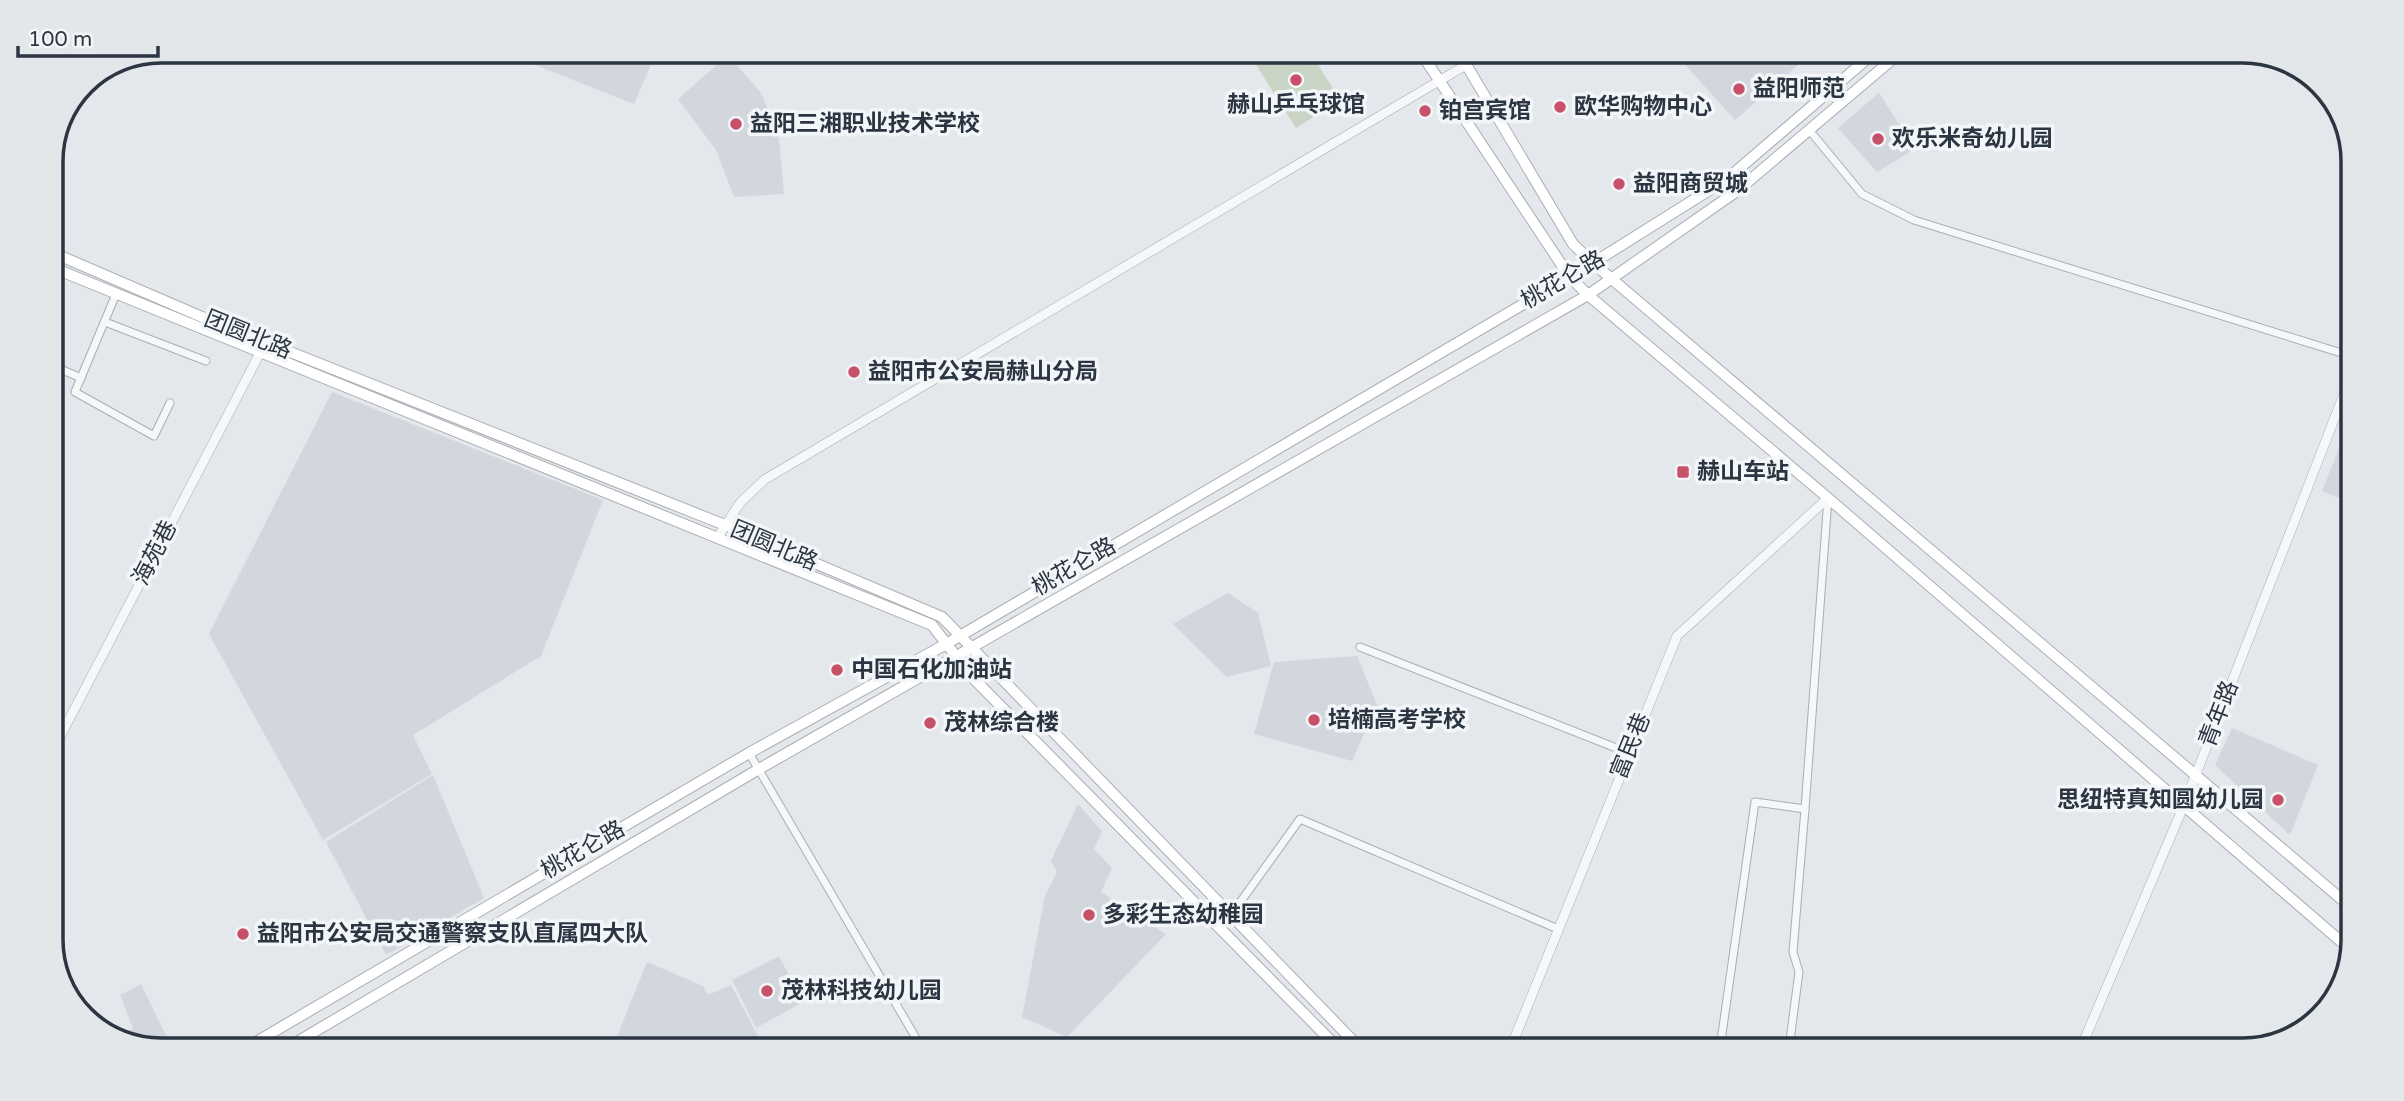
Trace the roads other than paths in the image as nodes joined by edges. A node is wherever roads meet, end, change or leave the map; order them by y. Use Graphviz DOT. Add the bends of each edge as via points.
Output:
graph roads {
  1 [pos="1427,63"];
  2 [pos="1460,63"];
  3 [pos="1465,63"];
  4 [pos="1862,63"];
  5 [pos="1888,63"];
  6 [pos="1439,81"];
  7 [pos="1810,131"];
  8 [pos="63,257"];
  9 [pos="1593,263"];
  10 [pos="63,272"];
  11 [pos="1569,276"];
  12 [pos="1611,280"];
  13 [pos="116,295"];
  14 [pos="1588,295"];
  15 [pos="105,323"];
  16 [pos="260,352"];
  17 [pos="2341,353"];
  18 [pos="206,361"];
  19 [pos="63,370"];
  20 [pos="81,378"];
  21 [pos="2341,402"];
  22 [pos="170,403"];
  23 [pos="1828,498"];
  24 [pos="725,525"];
  25 [pos="718,537"];
  26 [pos="961,634"];
  27 [pos="948,643"];
  28 [pos="1360,647"];
  29 [pos="970,648"];
  30 [pos="956,658"];
  31 [pos="63,731"];
  32 [pos="1629,752"];
  33 [pos="749,753"];
  34 [pos="759,769"];
  35 [pos="2196,773"];
  36 [pos="2184,805"];
  37 [pos="1805,809"];
  38 [pos="2341,899"];
  39 [pos="1231,915"];
  40 [pos="1558,929"];
  41 [pos="2341,941"];
  42 [pos="263,1038"];
  43 [pos="304,1038"];
  44 [pos="916,1038"];
  45 [pos="1327,1038"];
  46 [pos="1350,1038"];
  47 [pos="1515,1038"];
  48 [pos="1721,1038"];
  49 [pos="1790,1038"];
  50 [pos="2085,1038"];
  1 -- 6 [label="main road"];
  2 -- 6 [label="street"];
  3 -- 9 [label="main road" via="1573,244"];
  4 -- 9 [label="main road, 桃花仑路" via="1727,179"];
  5 -- 7 [label="main road, 桃花仑路"];
  6 -- 11 [label="main road"];
  6 -- 24 [label="street" via="764,480"];
  7 -- 12 [label="main road, 桃花仑路" via="1737,191"];
  7 -- 17 [label="street" via="1862,194 1914,220"];
  8 -- 24 [label="main road, 团圆北路"];
  9 -- 11 [label="main road, 桃花仑路"];
  9 -- 12 [label="main road"];
  10 -- 13 [label="main road, 团圆北路"];
  11 -- 14 [label="main road"];
  11 -- 26 [label="main road, 桃花仑路"];
  12 -- 14 [label="main road, 桃花仑路"];
  12 -- 35 [label="main road"];
  13 -- 15 [label="street"];
  13 -- 16 [label="main road, 团圆北路"];
  14 -- 23 [label="main road"];
  14 -- 29 [label="main road, 桃花仑路"];
  15 -- 18 [label="street"];
  15 -- 20 [label="street"];
  16 -- 25 [label="main road, 团圆北路"];
  16 -- 31 [label="street, 海苑巷"];
  19 -- 20 [label="street"];
  20 -- 22 [label="street" via="75,392 154,436"];
  21 -- 35 [label="street, 青年路"];
  23 -- 32 [label="street, 富民巷" via="1677,635"];
  23 -- 36 [label="main road"];
  23 -- 37 [label="street"];
  24 -- 25 [label="street"];
  24 -- 26 [label="main road, 团圆北路" via="942,617"];
  25 -- 27 [label="main road, 团圆北路" via="932,625"];
  26 -- 27 [label="main road, 桃花仑路"];
  26 -- 29 [label="main road, 团圆北路"];
  27 -- 30 [label="main road, 团圆北路"];
  27 -- 33 [label="main road, 桃花仑路"];
  28 -- 32 [label="street"];
  29 -- 30 [label="main road, 桃花仑路"];
  29 -- 39 [label="main road, 团圆北路"];
  30 -- 34 [label="main road, 桃花仑路"];
  30 -- 45 [label="main road, 团圆北路"];
  32 -- 40 [label="street, 富民巷"];
  33 -- 34 [label="street"];
  33 -- 42 [label="main road, 桃花仑路"];
  34 -- 43 [label="main road, 桃花仑路"];
  34 -- 44 [label="street"];
  35 -- 36 [label="street, 青年路"];
  35 -- 38 [label="main road"];
  36 -- 41 [label="main road"];
  36 -- 50 [label="street, 青年路"];
  37 -- 48 [label="street" via="1755,802"];
  37 -- 49 [label="street"];
  39 -- 40 [label="street" via="1300,819"];
  39 -- 46 [label="main road, 团圆北路"];
  40 -- 47 [label="street, 富民巷"];
}
